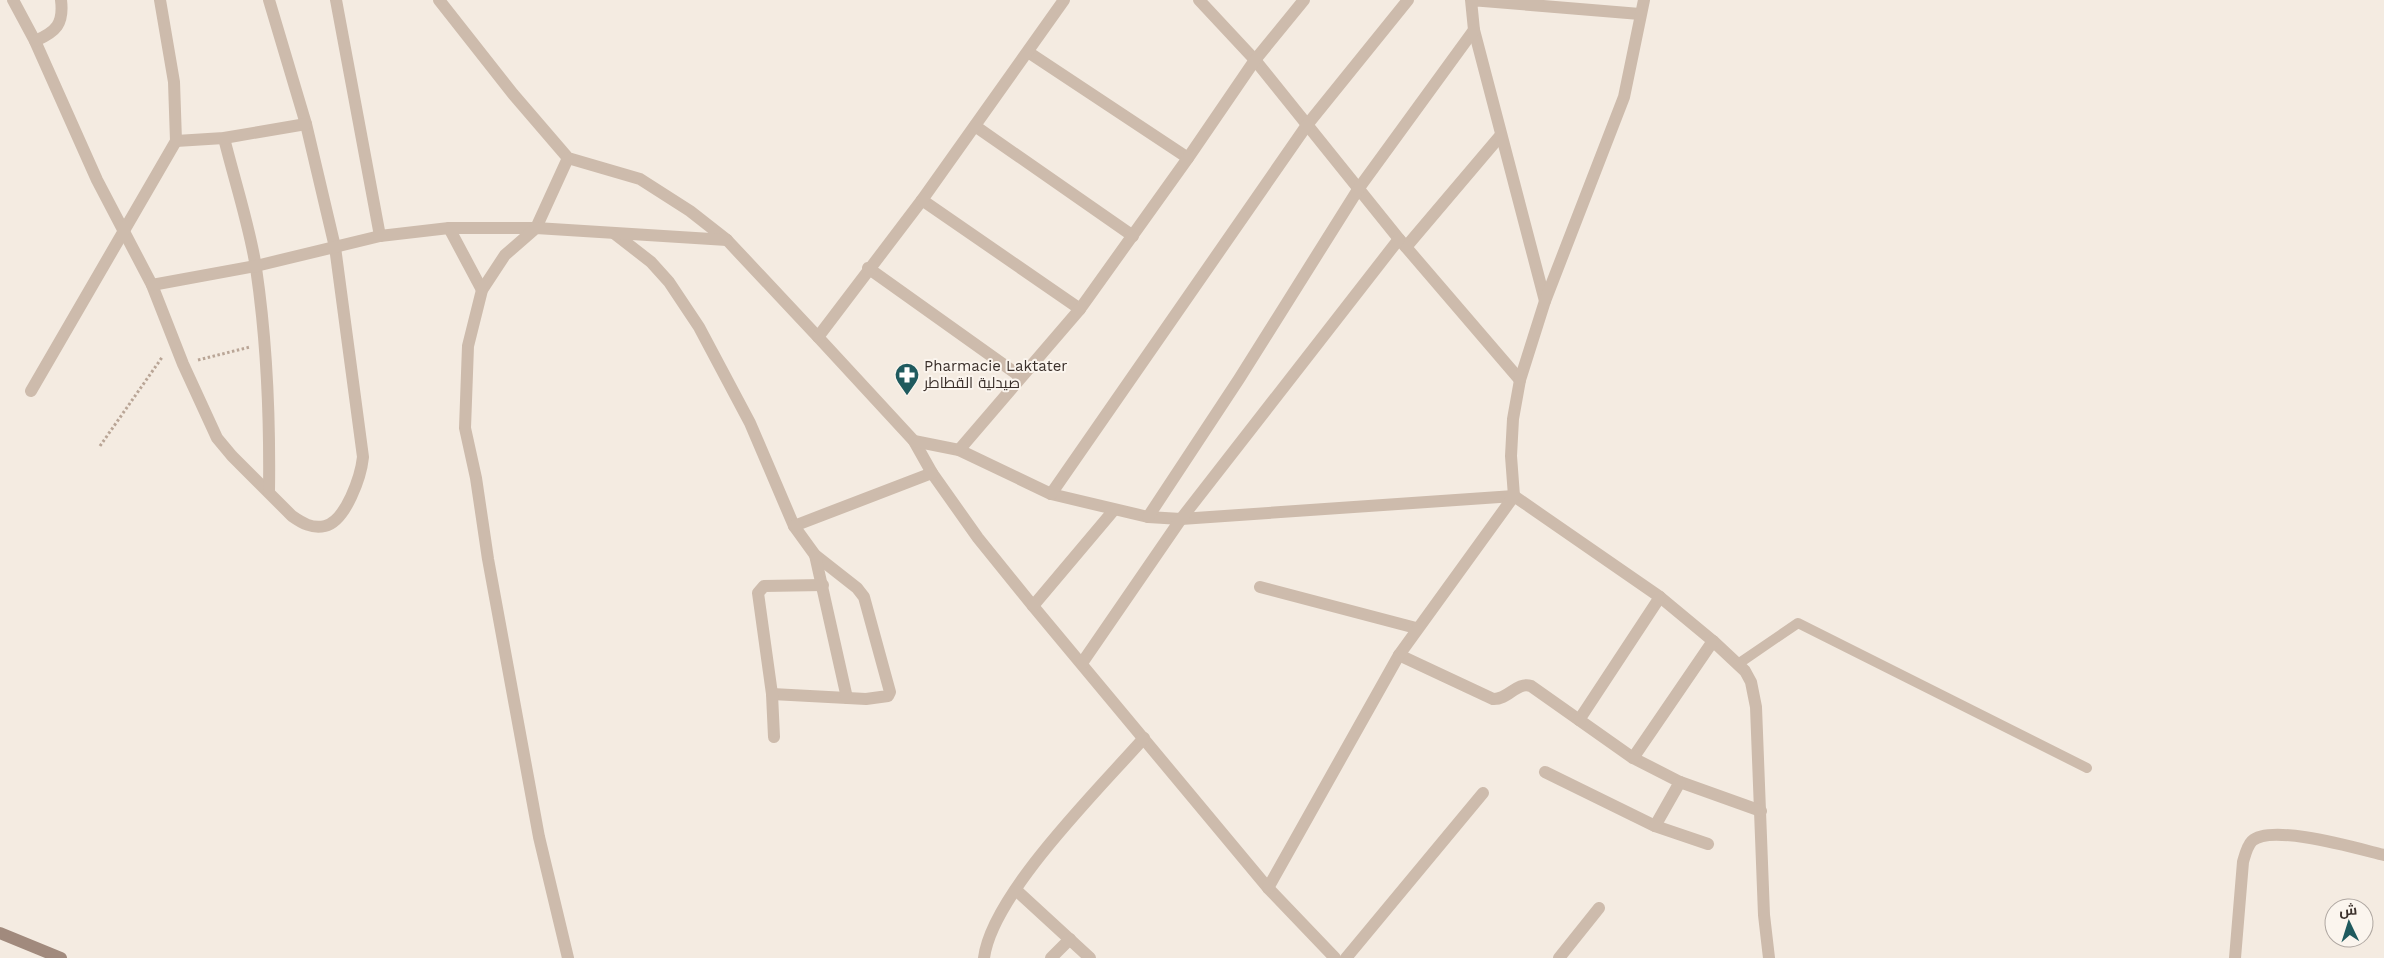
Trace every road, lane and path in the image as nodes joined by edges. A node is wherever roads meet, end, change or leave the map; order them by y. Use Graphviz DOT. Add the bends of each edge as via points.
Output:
graph roads {
  1 [pos="13,0"];
  2 [pos="60,0"];
  3 [pos="160,0"];
  4 [pos="270,0"];
  5 [pos="336,0"];
  6 [pos="439,0"];
  7 [pos="1064,0"];
  8 [pos="1199,0"];
  9 [pos="1304,0"];
  10 [pos="1408,0"];
  11 [pos="1644,0"];
  12 [pos="1640,14"];
  13 [pos="1474,30"];
  14 [pos="35,41"];
  15 [pos="1028,52"];
  16 [pos="1255,60"];
  17 [pos="306,124"];
  18 [pos="1308,125"];
  19 [pos="975,126"];
  20 [pos="1500,135"];
  21 [pos="224,138"];
  22 [pos="176,141"];
  23 [pos="568,158"];
  24 [pos="1188,158"];
  25 [pos="1359,188"];
  26 [pos="922,200"];
  27 [pos="449,228"];
  28 [pos="536,228"];
  29 [pos="124,231"];
  30 [pos="615,234"];
  31 [pos="380,236"];
  32 [pos="1133,236"];
  33 [pos="727,240"];
  34 [pos="1403,243"];
  35 [pos="335,247"];
  36 [pos="256,266"];
  37 [pos="868,268"];
  38 [pos="152,285"];
  39 [pos="482,290"];
  40 [pos="1545,301"];
  41 [pos="1080,309"];
  42 [pos="818,337"];
  43 [pos="174,342"];
  44 [pos="264,343"];
  45 [pos="183,364"];
  46 [pos="1021,377"];
  47 [pos="1520,380"];
  48 [pos="31,391"];
  49 [pos="914,441"];
  50 [pos="100,446"];
  51 [pos="959,450"];
  52 [pos="932,472"];
  53 [pos="269,492"];
  54 [pos="1051,494"];
  55 [pos="1514,496"];
  56 [pos="1114,510"];
  57 [pos="1148,517"];
  58 [pos="1181,519"];
  59 [pos="794,526"];
  60 [pos="815,555"];
  61 [pos="823,585"];
  62 [pos="1260,587"];
  63 [pos="1660,598"];
  64 [pos="1033,606"];
  65 [pos="1416,628"];
  66 [pos="1713,641"];
  67 [pos="1399,655"];
  68 [pos="1082,663"];
  69 [pos="1738,664"];
  70 [pos="772,694"];
  71 [pos="847,698"];
  72 [pos="1579,720"];
  73 [pos="774,737"];
  74 [pos="1144,738"];
  75 [pos="1633,758"];
  76 [pos="2086,768"];
  77 [pos="1544,772"];
  78 [pos="1680,782"];
  79 [pos="1483,792"];
  80 [pos="1761,812"];
  81 [pos="1655,826"];
  82 [pos="1708,844"];
  83 [pos="2384,855"];
  84 [pos="1268,888"];
  85 [pos="1016,890"];
  86 [pos="1599,908"];
  87 [pos="0,933"];
  88 [pos="1070,939"];
  89 [pos="61,958"];
  90 [pos="568,958"];
  91 [pos="984,958"];
  92 [pos="1051,958"];
  93 [pos="1090,958"];
  94 [pos="1335,958"];
  95 [pos="1346,958"];
  96 [pos="1560,958"];
  97 [pos="1769,958"];
  98 [pos="2235,958"];
  1 -- 14 [label="street"];
  2 -- 14 [label="street" via="59,26 53,33"];
  3 -- 22 [label="street" via="174,82"];
  4 -- 17 [label="street"];
  5 -- 31 [label="street"];
  6 -- 23 [label="street" via="512,94"];
  7 -- 15 [label="street"];
  8 -- 16 [label="street"];
  9 -- 16 [label="street"];
  10 -- 18 [label="street"];
  11 -- 12 [label="street"];
  12 -- 13 [label="street" via="1471,0"];
  12 -- 40 [label="street" via="1624,97"];
  13 -- 20 [label="street"];
  13 -- 25 [label="street"];
  14 -- 29 [label="street" via="97,180"];
  15 -- 19 [label="street"];
  15 -- 24 [label="street"];
  16 -- 18 [label="street"];
  16 -- 24 [label="street"];
  17 -- 21 [label="street"];
  17 -- 35 [label="street"];
  18 -- 25 [label="street"];
  18 -- 54 [label="street"];
  19 -- 26 [label="street"];
  19 -- 32 [label="street"];
  20 -- 34 [label="street"];
  20 -- 40 [label="street"];
  21 -- 22 [label="street"];
  21 -- 36 [label="street"];
  22 -- 29 [label="street"];
  23 -- 28 [label="street"];
  23 -- 33 [label="street" via="640,178"];
  24 -- 32 [label="street"];
  25 -- 34 [label="street"];
  25 -- 57 [label="street"];
  26 -- 37 [label="street"];
  26 -- 41 [label="street"];
  27 -- 28 [label="street"];
  27 -- 31 [label="street"];
  27 -- 39 [label="street"];
  28 -- 30 [label="street"];
  28 -- 39 [label="street" via="505,255"];
  29 -- 38 [label="street"];
  29 -- 48 [label="street"];
  30 -- 33 [label="street"];
  30 -- 59 [label="street" via="669,282 699,327 750,423"];
  31 -- 35 [label="street"];
  32 -- 41 [label="street"];
  33 -- 42 [label="street"];
  34 -- 47 [label="street"];
  34 -- 58 [label="street"];
  35 -- 36 [label="street"];
  35 -- 53 [label="street" via="363,457 361,474 344,509 334,522 325,526 303,524"];
  36 -- 38 [label="street"];
  36 -- 44 [label="street"];
  37 -- 42 [label="street"];
  37 -- 46 [label="street"];
  38 -- 43 [label="street"];
  39 -- 90 [label="street" via="468,346 465,428 538,827"];
  40 -- 47 [label="street"];
  41 -- 46 [label="street"];
  42 -- 49 [label="street"];
  43 -- 45 [label="street"];
  43 -- 50 [label="path"];
  44 -- 45 [label="path"];
  44 -- 53 [label="street" via="270,438"];
  45 -- 53 [label="street" via="217,438"];
  46 -- 51 [label="street"];
  47 -- 55 [label="street" via="1511,456"];
  49 -- 51 [label="street"];
  49 -- 52 [label="street"];
  51 -- 54 [label="street"];
  52 -- 59 [label="street"];
  52 -- 64 [label="street" via="978,538"];
  54 -- 56 [label="street"];
  55 -- 58 [label="street"];
  55 -- 63 [label="street"];
  55 -- 65 [label="street"];
  56 -- 57 [label="street"];
  56 -- 64 [label="street"];
  57 -- 58 [label="street"];
  58 -- 68 [label="street"];
  59 -- 60 [label="street"];
  60 -- 61 [label="street"];
  60 -- 71 [label="street" via="864,597 890,684 888,696"];
  61 -- 70 [label="street" via="760,588 759,603"];
  61 -- 71 [label="street"];
  62 -- 65 [label="street"];
  63 -- 66 [label="street"];
  63 -- 72 [label="street"];
  64 -- 68 [label="street"];
  65 -- 67 [label="street"];
  66 -- 69 [label="street"];
  66 -- 75 [label="street"];
  67 -- 72 [label="street" via="1493,699 1505,698 1527,684"];
  67 -- 84 [label="street"];
  68 -- 74 [label="street"];
  69 -- 76 [label="lane" via="1798,623"];
  69 -- 80 [label="street" via="1751,682 1756,707"];
  70 -- 71 [label="street"];
  70 -- 73 [label="street"];
  72 -- 75 [label="street"];
  74 -- 84 [label="street"];
  74 -- 85 [label="street" via="1048,846"];
  75 -- 78 [label="street"];
  77 -- 81 [label="street"];
  78 -- 80 [label="street"];
  78 -- 81 [label="street"];
  79 -- 95 [label="street"];
  80 -- 97 [label="street" via="1764,915"];
  81 -- 82 [label="street"];
  83 -- 98 [label="street" via="2274,833 2253,840 2243,862"];
  84 -- 94 [label="street"];
  85 -- 88 [label="street"];
  85 -- 91 [label="street" via="995,922"];
  86 -- 96 [label="street"];
  87 -- 89 [label="main road"];
  88 -- 92 [label="street"];
  88 -- 93 [label="street"];
}
